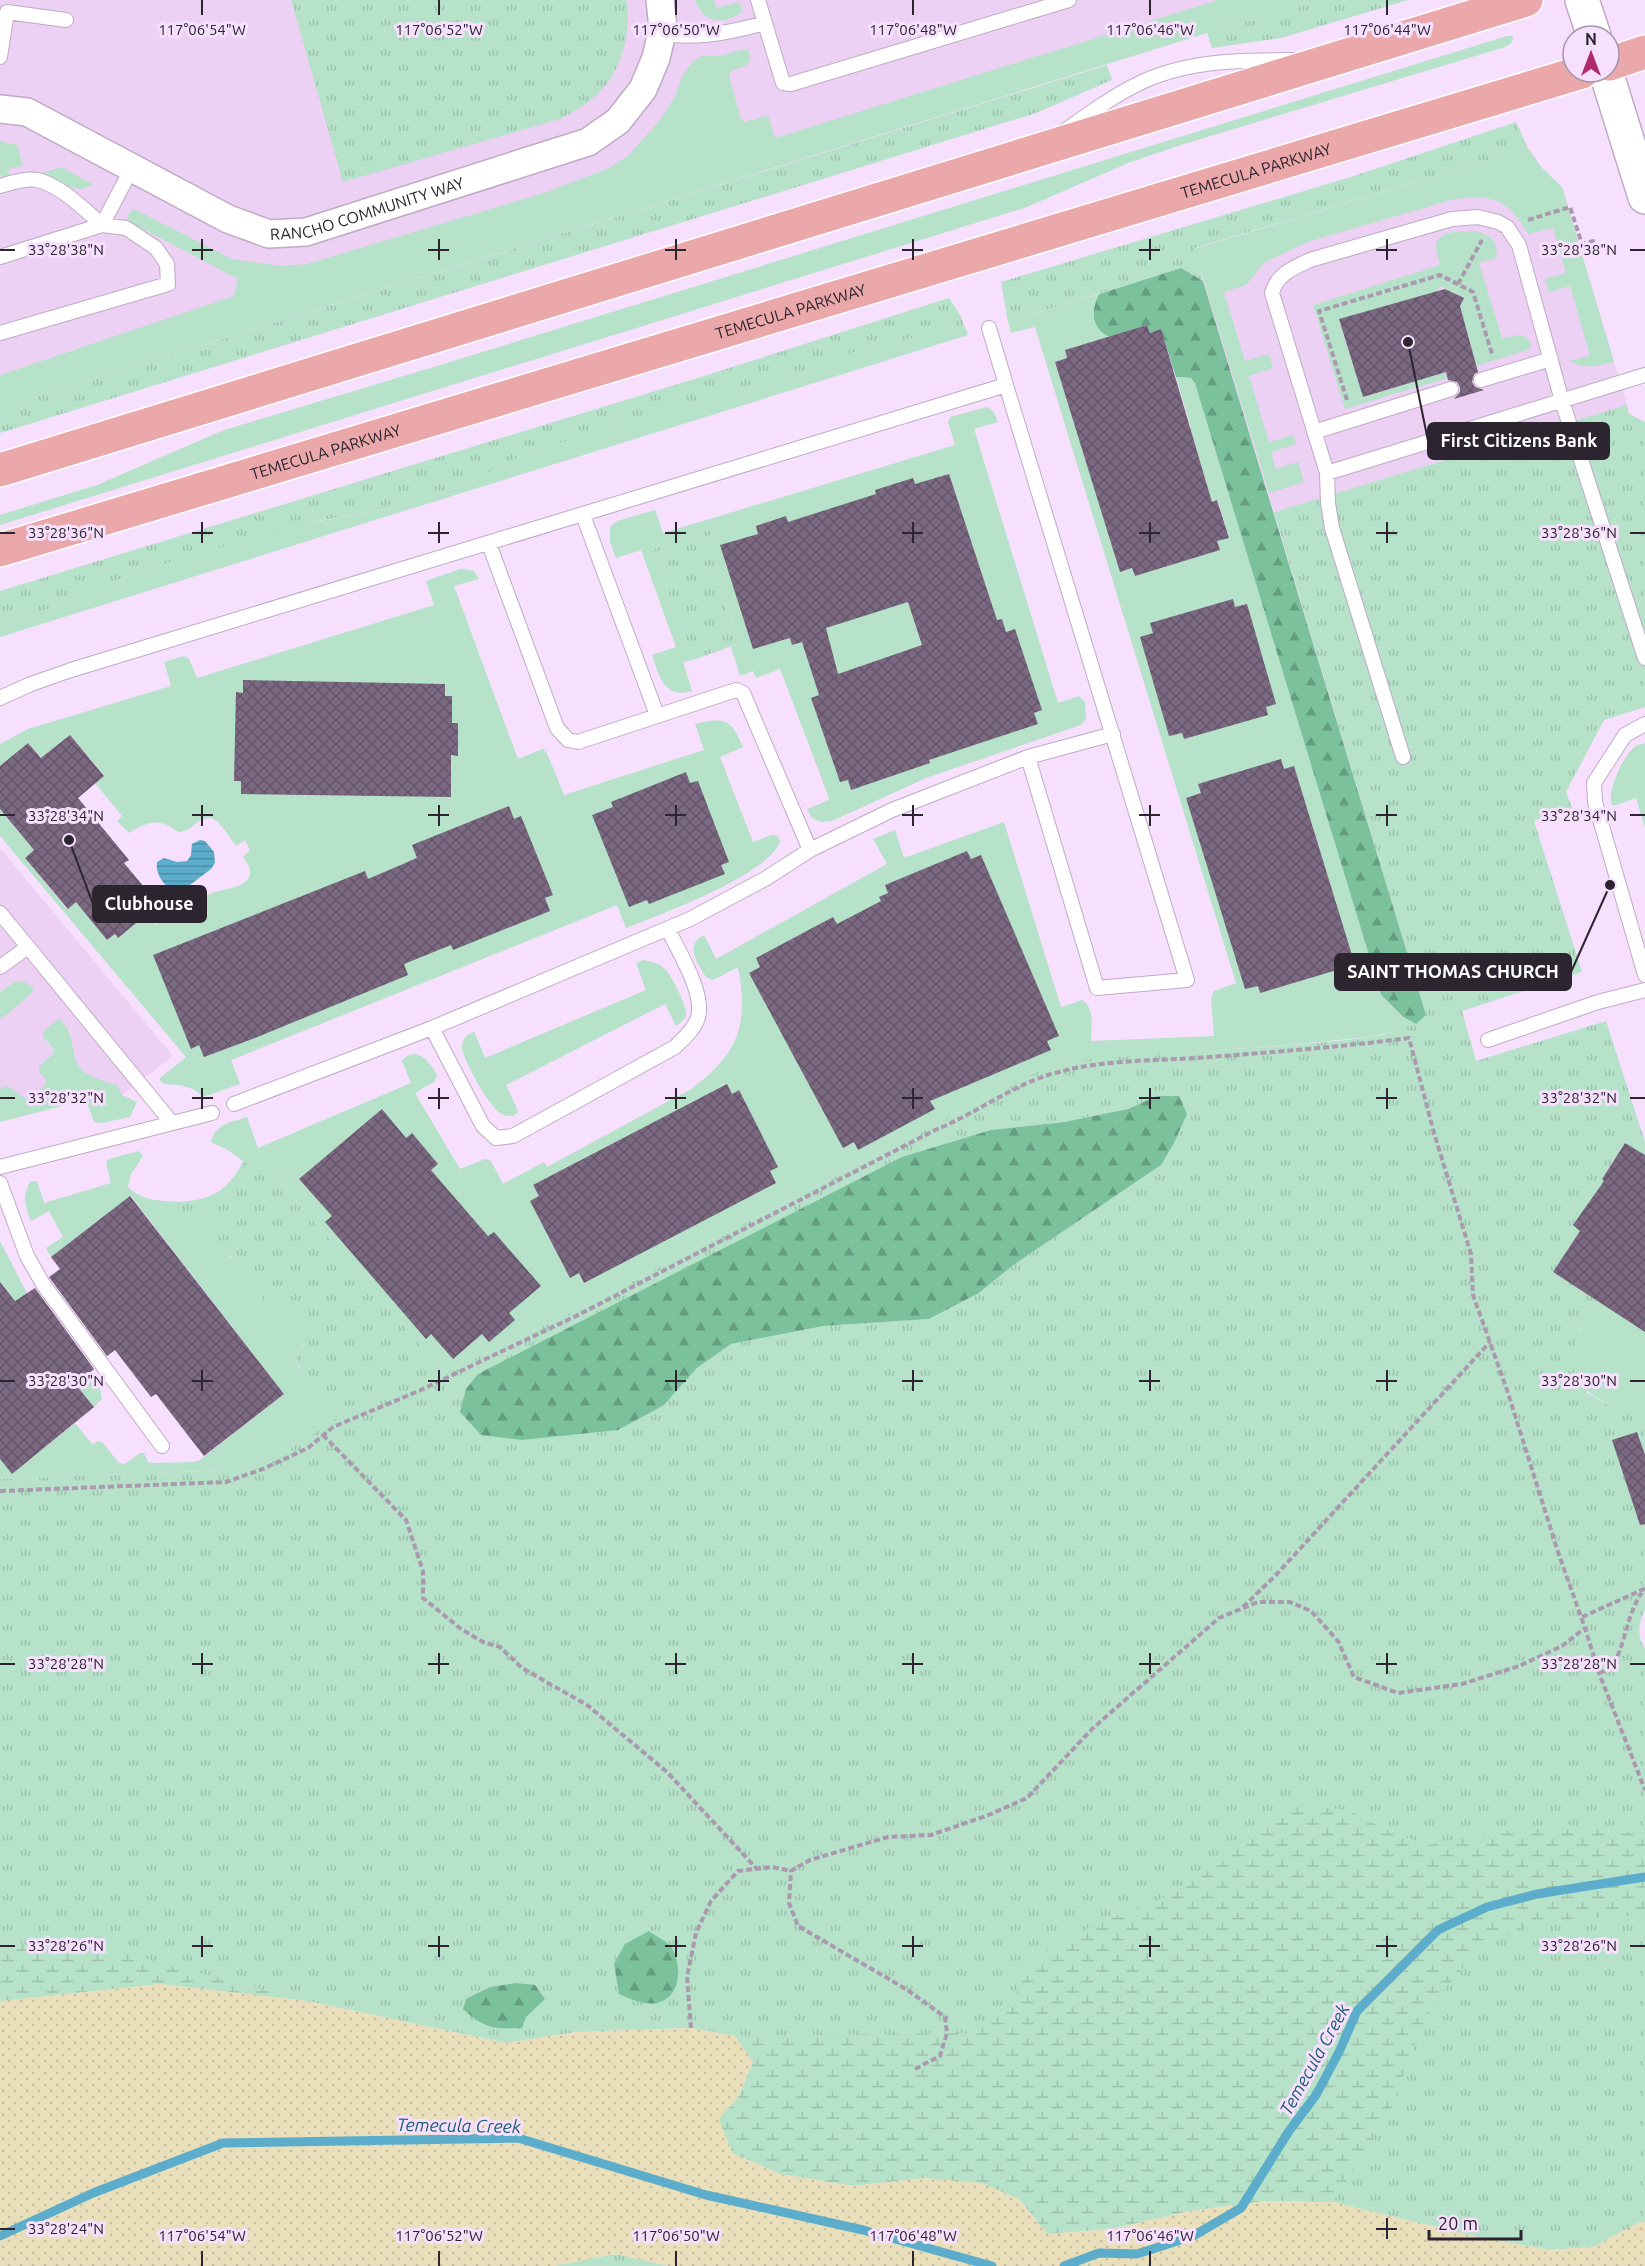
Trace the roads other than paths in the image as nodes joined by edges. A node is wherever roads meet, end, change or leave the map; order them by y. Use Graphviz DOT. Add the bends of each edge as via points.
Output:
graph roads {
  1 [pos="660,0"];
  2 [pos="758,0"];
  3 [pos="1069,0"];
  4 [pos="1527,0"];
  5 [pos="1582,0"];
  6 [pos="66,20"];
  7 [pos="765,23"];
  8 [pos="1590,24"];
  9 [pos="661,34"];
  10 [pos="1645,52"];
  11 [pos="0,57"];
  12 [pos="1621,60"];
  13 [pos="1561,78"];
  14 [pos="1610,84"];
  15 [pos="0,109"];
  16 [pos="132,168"];
  17 [pos="0,186"];
  18 [pos="1645,197"];
  19 [pos="102,225"];
  20 [pos="0,257"];
  21 [pos="989,328"];
  22 [pos="0,333"];
  23 [pos="1551,359"];
  24 [pos="1645,375"];
  25 [pos="1480,380"];
  26 [pos="1006,385"];
  27 [pos="1451,388"];
  28 [pos="1562,401"];
  29 [pos="1314,432"];
  30 [pos="0,470"];
  31 [pos="1328,473"];
  32 [pos="583,515"];
  33 [pos="489,544"];
  34 [pos="0,550"];
  35 [pos="1645,658"];
  36 [pos="0,698"];
  37 [pos="657,715"];
  38 [pos="1645,724"];
  39 [pos="1113,734"];
  40 [pos="1028,758"];
  41 [pos="1403,758"];
  42 [pos="810,850"];
  43 [pos="0,913"];
  44 [pos="668,929"];
  45 [pos="28,947"];
  46 [pos="0,967"];
  47 [pos="1645,975"];
  48 [pos="1645,990"];
  49 [pos="432,1028"];
  50 [pos="1488,1040"];
  51 [pos="234,1104"];
  52 [pos="212,1113"];
  53 [pos="172,1123"];
  54 [pos="0,1167"];
  55 [pos="0,1183"];
  56 [pos="162,1446"];
  1 -- 9 [label="street, RANCHO COMMUNITY WAY"];
  2 -- 7 [label="lane"];
  3 -- 7 [label="lane" via="791,84 783,83"];
  4 -- 30 [label="main road"];
  5 -- 8 [label="street"];
  6 -- 11 [label="lane" via="7,12"];
  7 -- 9 [label="lane" via="708,36"];
  9 -- 16 [label="street, RANCHO COMMUNITY WAY" via="643,89 618,121 588,142 306,232 269,234 228,219"];
  10 -- 12 [label="main road"];
  13 -- 34 [label="main road, TEMECULA PARKWAY"];
  14 -- 18 [label="street"];
  15 -- 16 [label="street, RANCHO COMMUNITY WAY" via="27,112"];
  16 -- 19 [label="lane"];
  17 -- 19 [label="lane" via="37,180 62,192"];
  19 -- 20 [label="lane"];
  19 -- 22 [label="lane" via="126,228 156,248 167,264 168,284"];
  21 -- 26 [label="lane"];
  23 -- 25 [label="lane"];
  23 -- 28 [label="lane"];
  23 -- 29 [label="lane" via="1519,244 1507,227 1498,222 1478,216 1452,219 1310,260 1275,282 1272,293"];
  24 -- 28 [label="lane"];
  26 -- 32 [label="lane"];
  26 -- 39 [label="lane"];
  27 -- 29 [label="lane"];
  28 -- 31 [label="lane"];
  28 -- 35 [label="lane"];
  29 -- 31 [label="lane"];
  31 -- 41 [label="lane" via="1332,528"];
  32 -- 33 [label="lane"];
  32 -- 37 [label="lane"];
  33 -- 36 [label="lane" via="71,670"];
  33 -- 37 [label="lane" via="557,728 568,740 578,742"];
  37 -- 42 [label="lane" via="736,690 743,693"];
  38 -- 47 [label="lane" via="1625,735 1594,783 1595,802"];
  39 -- 40 [label="lane"];
  39 -- 40 [label="lane" via="1187,980 1097,988"];
  40 -- 42 [label="lane" via="892,810"];
  42 -- 44 [label="lane" via="723,903"];
  43 -- 45 [label="lane"];
  44 -- 49 [label="lane"];
  44 -- 49 [label="lane" via="698,998 698,1017 690,1032 675,1047 513,1136 496,1138 483,1126"];
  45 -- 46 [label="lane"];
  45 -- 53 [label="lane"];
  48 -- 50 [label="lane"];
  49 -- 51 [label="lane"];
  52 -- 53 [label="lane"];
  53 -- 54 [label="lane"];
  55 -- 56 [label="lane" via="27,1256 43,1284"];
}
